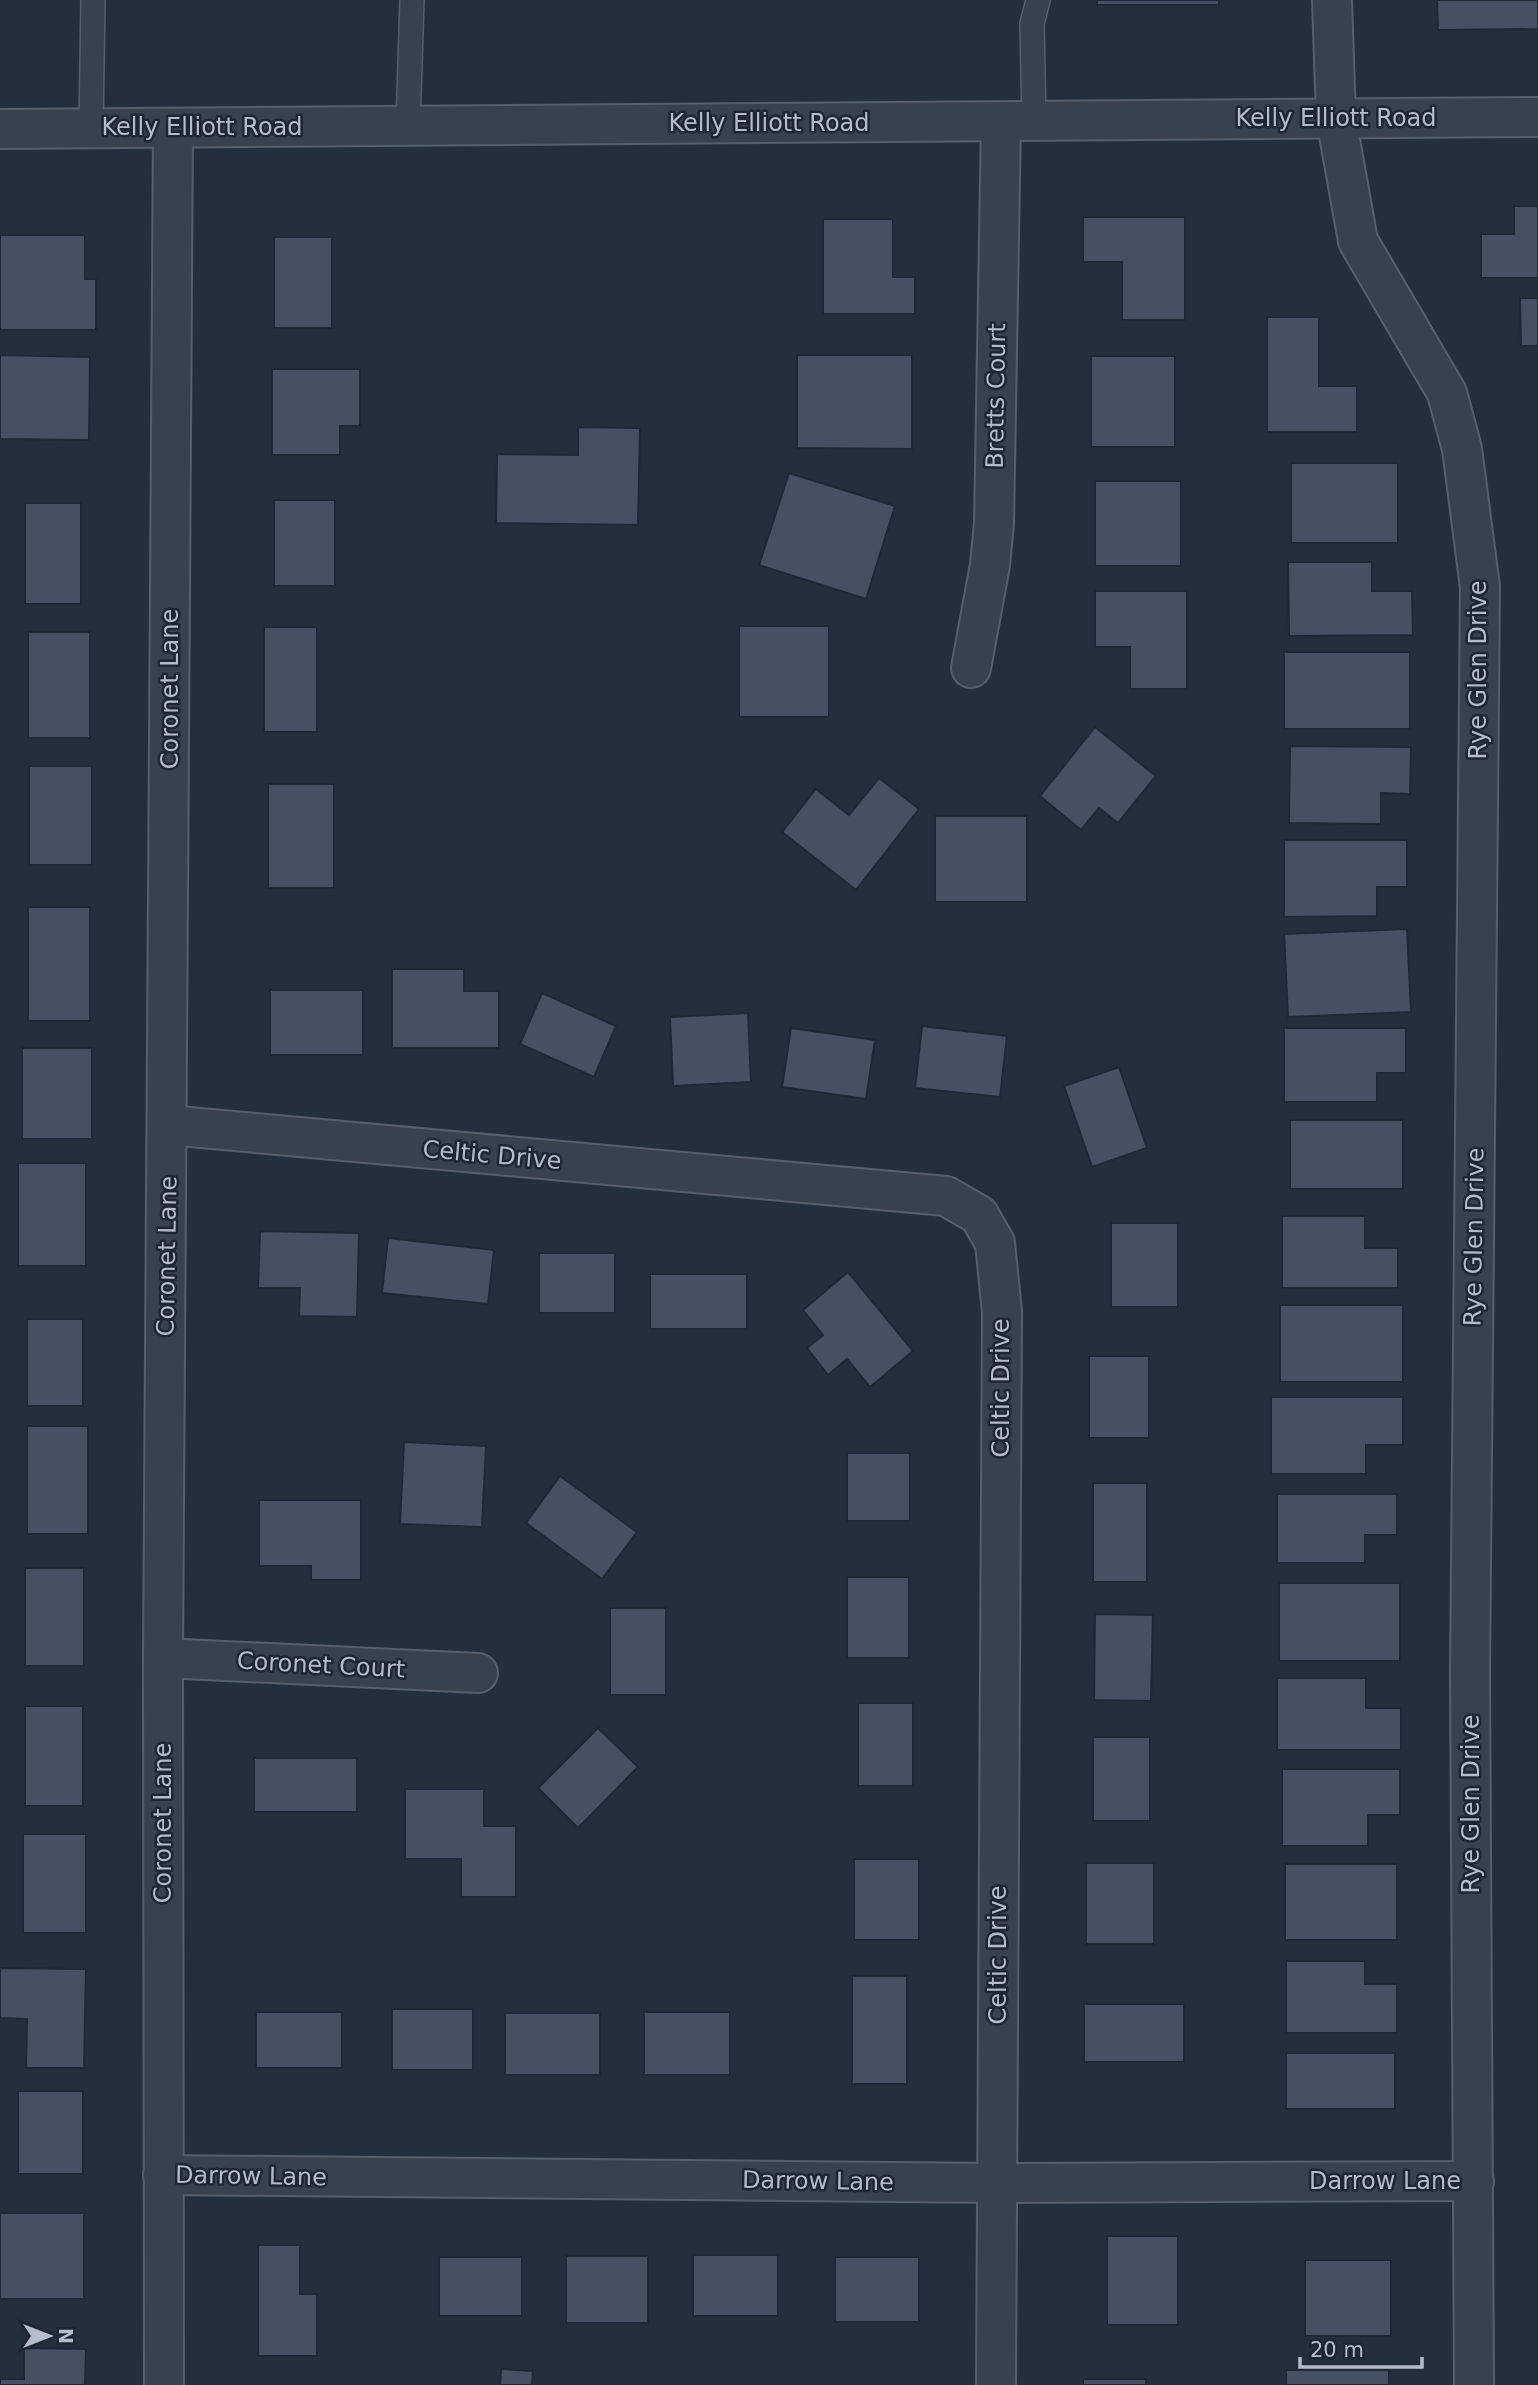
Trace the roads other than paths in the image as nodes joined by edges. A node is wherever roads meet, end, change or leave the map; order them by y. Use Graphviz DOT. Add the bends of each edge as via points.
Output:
graph roads {
  1 [pos="93,0"];
  2 [pos="412,0"];
  3 [pos="1038,0"];
  4 [pos="1332,0"];
  5 [pos="1538,117"];
  6 [pos="1336,118"];
  7 [pos="1017,122"];
  8 [pos="408,127"];
  9 [pos="0,128"];
  10 [pos="91,128"];
  11 [pos="173,128"];
  12 [pos="971,668"];
  13 [pos="168,1125"];
  14 [pos="163,1658"];
  15 [pos="478,1673"];
  16 [pos="163,2175"];
  17 [pos="1474,2181"];
  18 [pos="997,2183"];
  19 [pos="164,2385"];
  20 [pos="996,2385"];
  21 [pos="1475,2385"];
  1 -- 10 [label="lane"];
  2 -- 8 [label="lane"];
  3 -- 7 [label="lane"];
  4 -- 6 [label="street, Rye Glen Drive"];
  5 -- 6 [label="street, Kelly Elliott Road"];
  6 -- 7 [label="street, Kelly Elliott Road"];
  6 -- 17 [label="street, Rye Glen Drive" via="1358,241 1447,393 1462,449 1480,586 1470,1658"];
  7 -- 8 [label="street, Kelly Elliott Road"];
  7 -- 12 [label="street, Bretts Court" via="994,523"];
  8 -- 11 [label="street, Kelly Elliott Road"];
  9 -- 10 [label="street, Kelly Elliott Road"];
  10 -- 11 [label="street, Kelly Elliott Road"];
  11 -- 13 [label="street, Coronet Lane"];
  13 -- 14 [label="street, Coronet Lane"];
  13 -- 18 [label="street, Celtic Drive" via="946,1196 979,1215 995,1243 1002,1312"];
  14 -- 15 [label="street, Coronet Court"];
  14 -- 16 [label="street, Coronet Lane"];
  16 -- 18 [label="street, Darrow Lane"];
  16 -- 19 [label="street, Coronet Lane"];
  17 -- 18 [label="street, Darrow Lane"];
  17 -- 21 [label="street, Rye Glen Drive"];
  18 -- 20 [label="street, Celtic Drive"];
}
